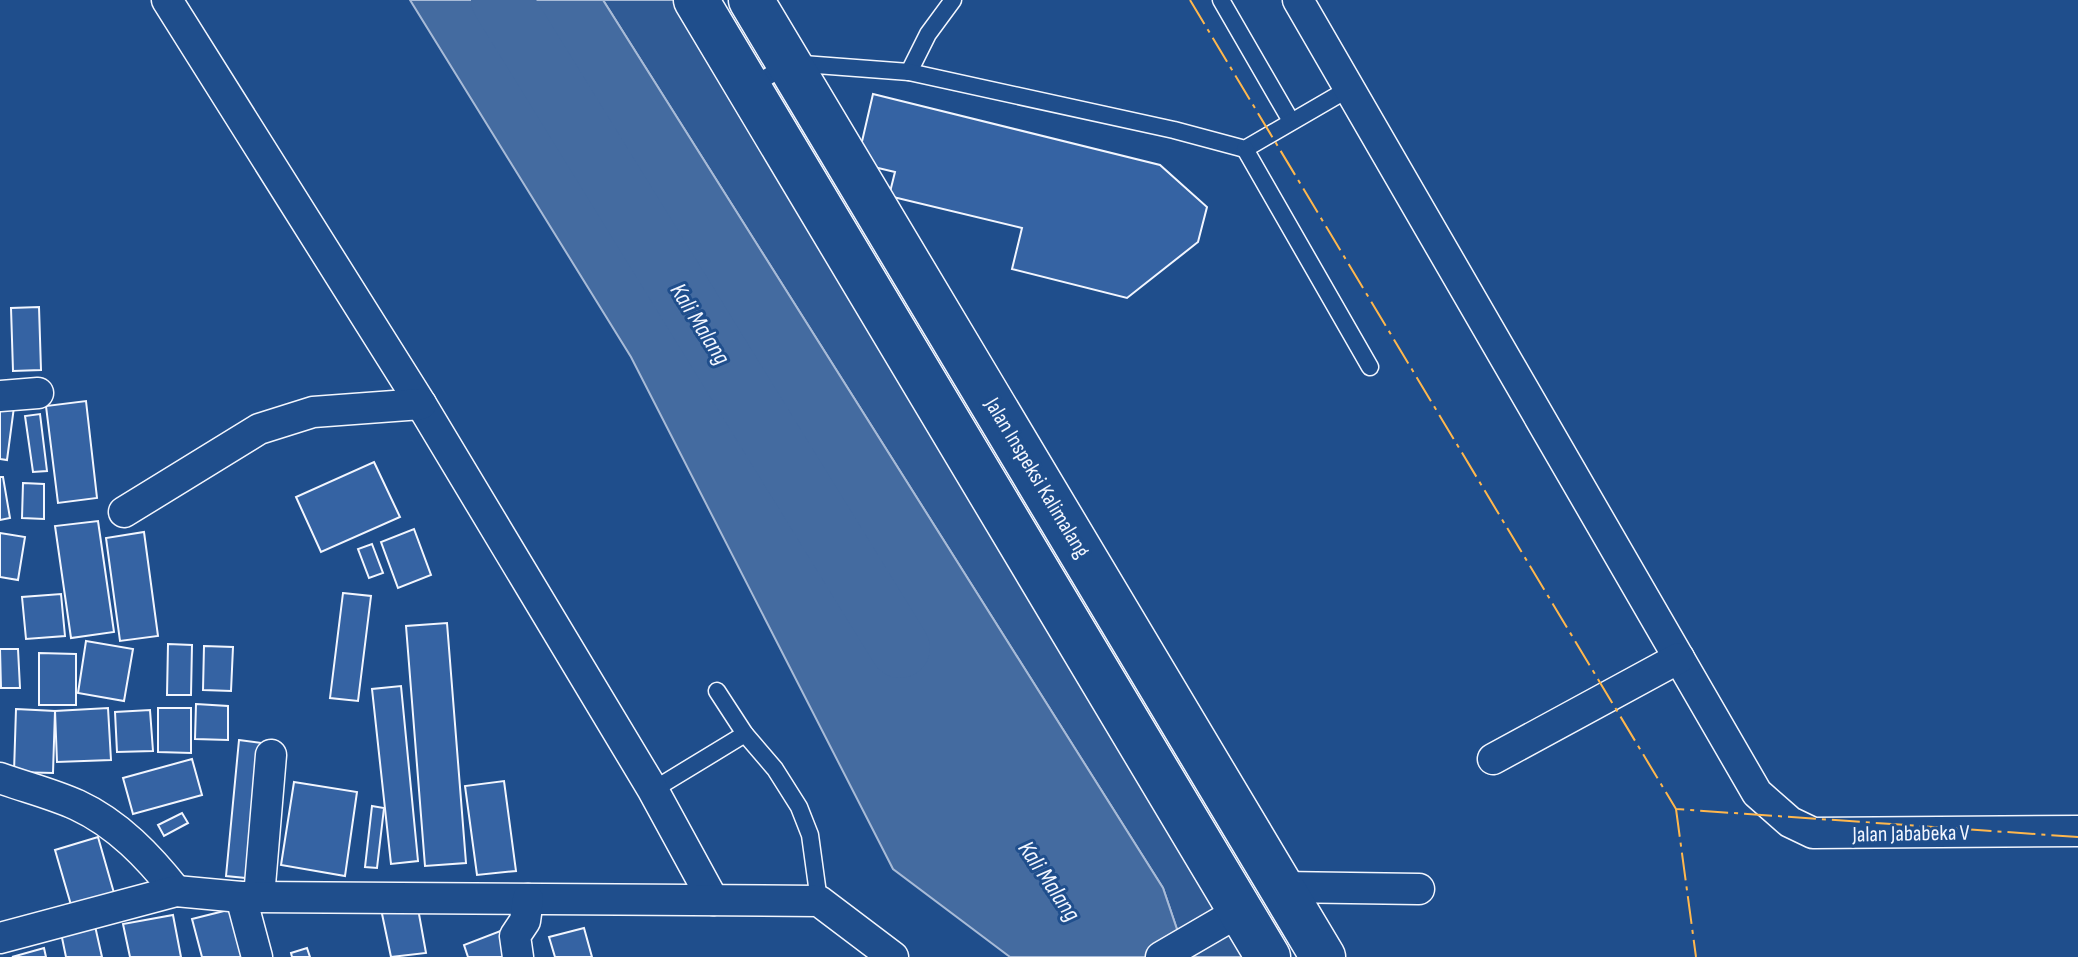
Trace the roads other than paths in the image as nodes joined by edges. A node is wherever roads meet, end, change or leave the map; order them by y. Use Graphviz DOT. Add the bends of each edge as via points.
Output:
graph roads {
  1 [pos="167,0"];
  2 [pos="696,0"];
  3 [pos="751,0"];
  4 [pos="953,0"];
  5 [pos="1221,0"];
  6 [pos="1298,0"];
  7 [pos="790,63"];
  8 [pos="909,72"];
  9 [pos="750,88"];
  10 [pos="1350,88"];
  11 [pos="1291,121"];
  12 [pos="1245,149"];
  13 [pos="1370,367"];
  14 [pos="38,393"];
  15 [pos="0,396"];
  16 [pos="421,404"];
  17 [pos="124,512"];
  18 [pos="1679,658"];
  19 [pos="717,691"];
  20 [pos="745,734"];
  21 [pos="271,755"];
  22 [pos="1493,759"];
  23 [pos="0,778"];
  24 [pos="653,790"];
  25 [pos="2078,831"];
  26 [pos="1282,887"];
  27 [pos="1419,889"];
  28 [pos="176,891"];
  29 [pos="250,897"];
  30 [pos="528,899"];
  31 [pos="713,900"];
  32 [pos="819,901"];
  33 [pos="1240,911"];
  34 [pos="0,938"];
  35 [pos="1172,951"];
  36 [pos="257,957"];
  37 [pos="518,957"];
  38 [pos="893,957"];
  39 [pos="1268,957"];
  40 [pos="1323,957"];
  1 -- 16 [label="street"];
  2 -- 9 [label="main road"];
  3 -- 7 [label="main road, Jalan Inspeksi Kalimalang"];
  4 -- 8 [label="lane"];
  5 -- 11 [label="lane"];
  6 -- 10 [label="street, Jalan Jababeka V"];
  7 -- 8 [label="lane"];
  7 -- 9 [label="lane"];
  7 -- 26 [label="main road, Jalan Inspeksi Kalimalang"];
  8 -- 12 [label="lane"];
  9 -- 33 [label="main road"];
  10 -- 11 [label="lane"];
  10 -- 18 [label="street, Jalan Jababeka V"];
  11 -- 12 [label="lane"];
  12 -- 13 [label="lane"];
  14 -- 15 [label="street"];
  16 -- 17 [label="street" via="313,412 259,429"];
  16 -- 24 [label="street"];
  18 -- 22 [label="street"];
  18 -- 25 [label="street, Jalan Jababeka V" via="1757,793 1790,822 1813,833"];
  19 -- 20 [label="lane"];
  20 -- 24 [label="lane"];
  20 -- 32 [label="lane" via="799,807 810,835"];
  21 -- 29 [label="street"];
  23 -- 28 [label="street" via="78,805 114,827"];
  24 -- 31 [label="street"];
  26 -- 27 [label="street"];
  26 -- 40 [label="main road, Jalan Inspeksi Kalimalang"];
  28 -- 29 [label="street"];
  28 -- 34 [label="street"];
  29 -- 30 [label="street"];
  29 -- 36 [label="street"];
  30 -- 31 [label="street"];
  30 -- 37 [label="street" via="525,921 515,936"];
  31 -- 32 [label="street"];
  32 -- 38 [label="street"];
  33 -- 35 [label="street"];
  33 -- 39 [label="main road"];
}
